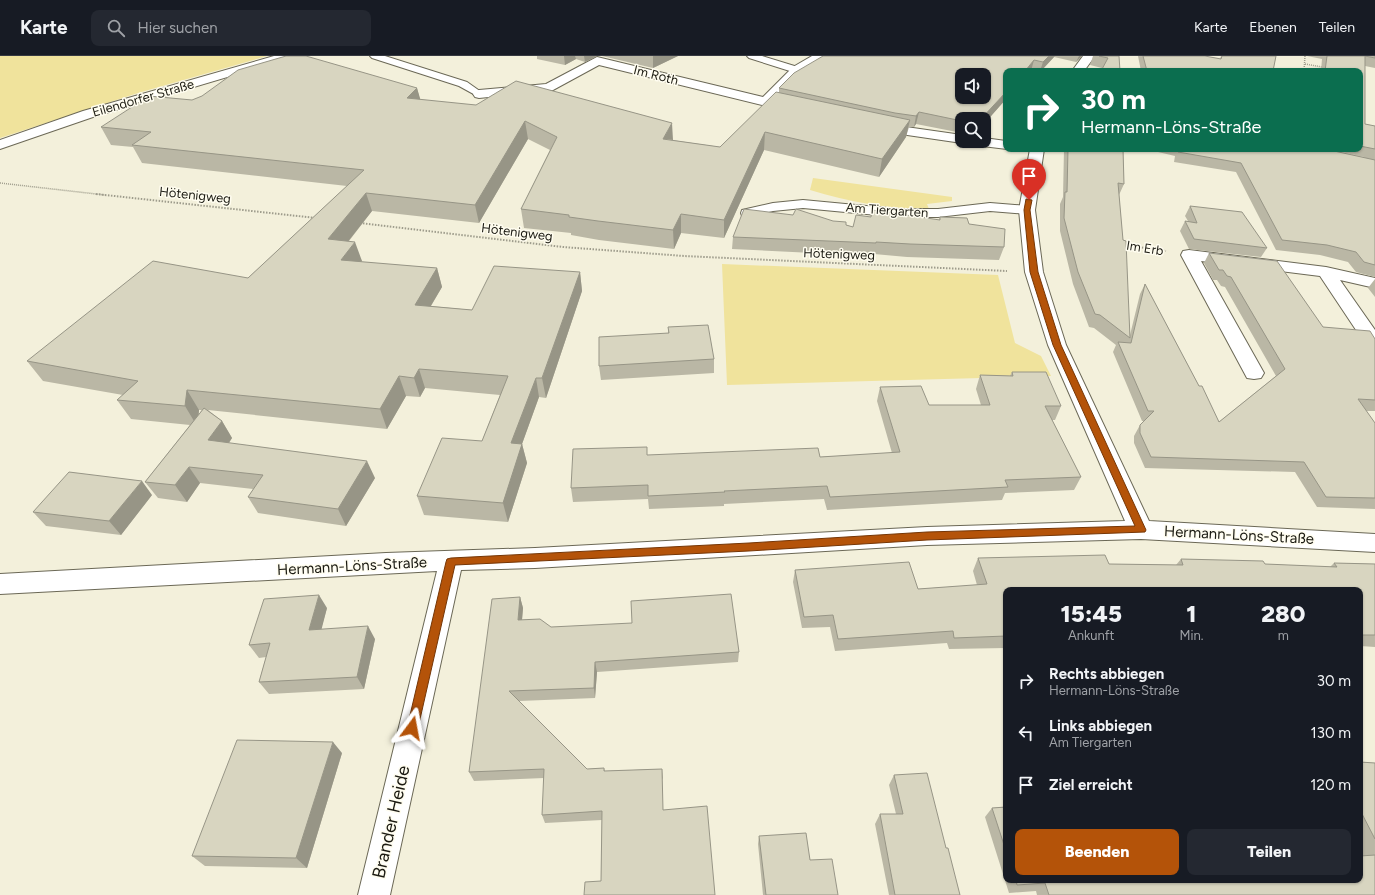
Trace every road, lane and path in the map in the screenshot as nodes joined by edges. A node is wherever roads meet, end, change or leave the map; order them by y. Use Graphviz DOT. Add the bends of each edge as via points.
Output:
graph roads {
  1 [pos="287,56"];
  2 [pos="375,56"];
  3 [pos="752,56"];
  4 [pos="820,56"];
  5 [pos="1088,56"];
  6 [pos="1305,56"];
  7 [pos="1305,64"];
  8 [pos="1322,67"];
  9 [pos="1080,68"];
  10 [pos="1304,68"];
  11 [pos="797,70"];
  12 [pos="479,94"];
  13 [pos="766,102"];
  14 [pos="811,112"];
  15 [pos="863,123"];
  16 [pos="955,138"];
  17 [pos="991,143"];
  18 [pos="0,145"];
  19 [pos="1003,145"];
  20 [pos="1037,152"];
  21 [pos="0,183"];
  22 [pos="1027,210"];
  23 [pos="746,213"];
  24 [pos="317,218"];
  25 [pos="357,223"];
  26 [pos="1122,245"];
  27 [pos="1189,255"];
  28 [pos="1034,272"];
  29 [pos="1326,272"];
  30 [pos="1375,283"];
  31 [pos="1375,344"];
  32 [pos="1254,373"];
  33 [pos="1141,530"];
  34 [pos="1375,543"];
  35 [pos="451,562"];
  36 [pos="0,584"];
  37 [pos="374,895"];
  1 -- 18 [label="street, Eilendorfer Straße" via="88,114"];
  2 -- 12 [label="lane" via="462,84"];
  3 -- 11 [label="lane"];
  4 -- 11 [label="street"];
  5 -- 9 [label="street"];
  6 -- 7 [label="path"];
  7 -- 8 [label="path"];
  7 -- 10 [label="path"];
  11 -- 13 [label="street"];
  12 -- 13 [label="street, Im Roth" via="549,87 597,61"];
  13 -- 14 [label="street, Im Roth"];
  15 -- 16 [label="street" via="893,130"];
  17 -- 19 [label="street"];
  20 -- 22 [label="street"];
  21 -- 24 [label="path, Hötenigweg"];
  22 -- 23 [label="lane, Am Tiergarten" via="990,207 938,213 898,212 803,204"];
  22 -- 28 [label="street"];
  25 -- 28 [label="path, Hötenigweg" via="563,247 684,256"];
  26 -- 27 [label="path, Im Erb"];
  27 -- 29 [label="street"];
  27 -- 32 [label="street"];
  28 -- 33 [label="street" via="1057,345"];
  29 -- 30 [label="street"];
  29 -- 31 [label="street"];
  33 -- 34 [label="street, Hermann-Löns-Straße"];
  33 -- 35 [label="street, Hermann-Löns-Straße" via="927,536"];
  35 -- 36 [label="street, Hermann-Löns-Straße" via="386,563"];
  35 -- 37 [label="street, Brander Heide"];
}
